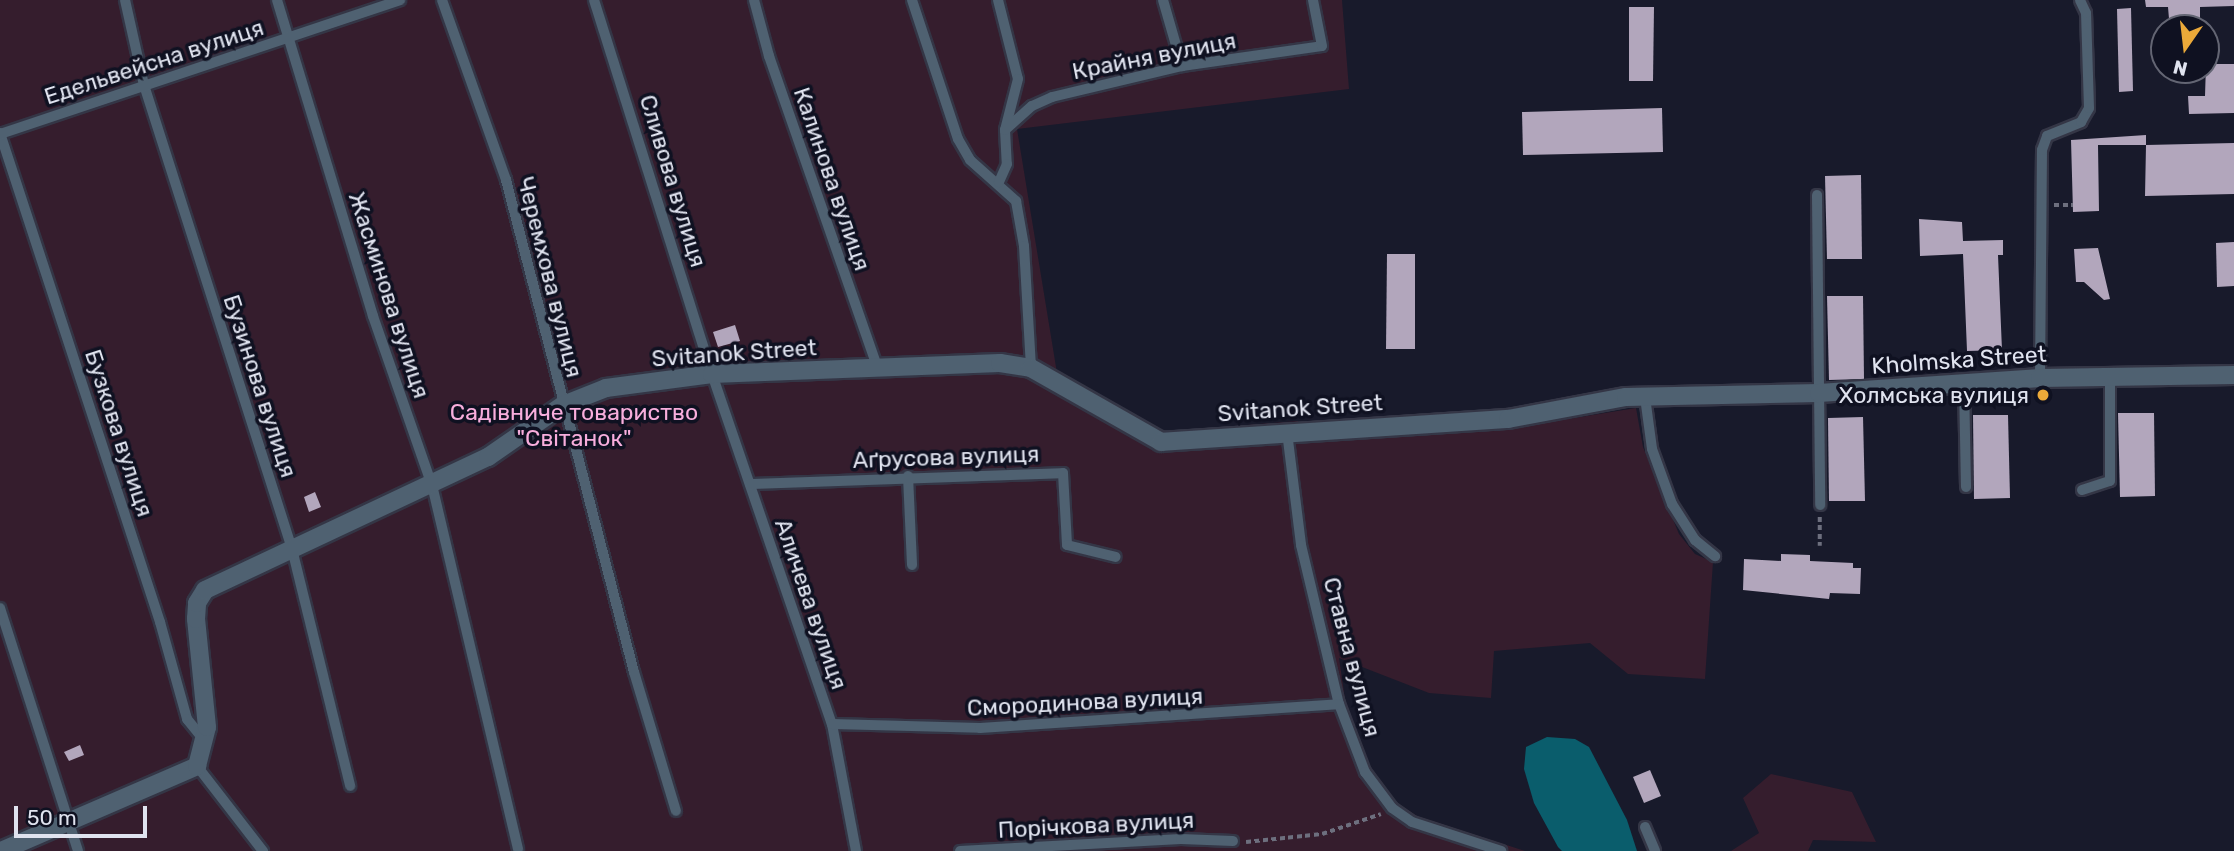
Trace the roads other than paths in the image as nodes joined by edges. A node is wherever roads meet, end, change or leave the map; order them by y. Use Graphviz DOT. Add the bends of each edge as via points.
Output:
graph roads {
  1 [pos="125,0"];
  2 [pos="277,0"];
  3 [pos="400,0"];
  4 [pos="442,0"];
  5 [pos="594,0"];
  6 [pos="754,0"];
  7 [pos="912,0"];
  8 [pos="998,0"];
  9 [pos="1163,0"];
  10 [pos="1313,0"];
  11 [pos="2080,0"];
  12 [pos="288,38"];
  13 [pos="1182,66"];
  14 [pos="144,85"];
  15 [pos="1005,130"];
  16 [pos="0,134"];
  17 [pos="999,182"];
  18 [pos="1817,195"];
  19 [pos="1031,368"];
  20 [pos="878,370"];
  21 [pos="712,374"];
  22 [pos="2234,375"];
  23 [pos="2110,377"];
  24 [pos="2040,378"];
  25 [pos="1964,383"];
  26 [pos="1819,393"];
  27 [pos="1645,397"];
  28 [pos="563,405"];
  29 [pos="1286,430"];
  30 [pos="908,476"];
  31 [pos="750,484"];
  32 [pos="432,485"];
  33 [pos="1966,488"];
  34 [pos="2081,489"];
  35 [pos="1820,505"];
  36 [pos="292,549"];
  37 [pos="1715,556"];
  38 [pos="1116,557"];
  39 [pos="912,565"];
  40 [pos="0,608"];
  41 [pos="1339,704"];
  42 [pos="832,724"];
  43 [pos="205,741"];
  44 [pos="197,766"];
  45 [pos="350,786"];
  46 [pos="676,811"];
  47 [pos="67,819"];
  48 [pos="1645,827"];
  49 [pos="1233,841"];
  50 [pos="518,849"];
  51 [pos="1,851"];
  52 [pos="78,851"];
  53 [pos="263,851"];
  54 [pos="856,851"];
  55 [pos="960,851"];
  56 [pos="1501,851"];
  57 [pos="1655,851"];
  1 -- 14 [label="lane, Бузинова вулиця"];
  2 -- 12 [label="lane, Жасминова вулиця"];
  3 -- 12 [label="lane, Едельвейсна вулиця"];
  4 -- 28 [label="lane, Черемхова вулиця" via="506,180"];
  5 -- 21 [label="lane, Сливова вулиця"];
  6 -- 20 [label="lane, Калинова вулиця" via="769,56"];
  7 -- 17 [label="lane" via="958,139 970,160"];
  8 -- 15 [label="lane" via="1018,79"];
  9 -- 13 [label="lane"];
  10 -- 13 [label="lane, Крайня вулиця" via="1322,46"];
  11 -- 24 [label="lane" via="2086,13 2089,108 2081,122 2047,136 2042,150"];
  12 -- 14 [label="lane, Едельвейсна вулиця"];
  12 -- 32 [label="lane, Жасминова вулиця" via="373,316"];
  13 -- 15 [label="lane, Крайня вулиця" via="1052,97 1020,114"];
  14 -- 16 [label="lane, Едельвейсна вулиця"];
  14 -- 36 [label="lane, Бузинова вулиця"];
  15 -- 17 [label="lane" via="1007,164"];
  16 -- 43 [label="lane, Бузкова вулиця" via="160,622 187,719"];
  17 -- 19 [label="lane" via="1016,201 1020,218"];
  18 -- 26 [label="lane"];
  19 -- 20 [label="street, Svitanok Street" via="968,362"];
  19 -- 29 [label="street, Svitanok Street" via="1161,442"];
  20 -- 21 [label="street, Svitanok Street"];
  21 -- 28 [label="street, Svitanok Street" via="606,388"];
  21 -- 31 [label="lane, Аличева вулиця"];
  22 -- 23 [label="street, Kholmska Street"];
  23 -- 24 [label="street, Kholmska Street"];
  23 -- 34 [label="lane" via="2110,481"];
  24 -- 25 [label="street, Kholmska Street"];
  25 -- 26 [label="street, Kholmska Street"];
  25 -- 33 [label="lane"];
  26 -- 27 [label="street, Kholmska Street"];
  26 -- 35 [label="lane"];
  27 -- 29 [label="street, Svitanok Street" via="1508,419"];
  27 -- 37 [label="lane" via="1652,449 1672,504 1695,540"];
  28 -- 32 [label="street, Svitanok Street" via="488,457"];
  28 -- 46 [label="lane, Черемхова вулиця"];
  29 -- 41 [label="lane, Ставна вулиця" via="1297,523"];
  30 -- 31 [label="lane, Аґрусова вулиця"];
  30 -- 38 [label="lane, Аґрусова вулиця" via="1063,473 1067,545"];
  30 -- 39 [label="lane"];
  31 -- 42 [label="lane, Аличева вулиця"];
  32 -- 36 [label="street, Svitanok Street"];
  32 -- 50 [label="lane, Жасминова вулиця"];
  36 -- 43 [label="street, Svitanok Street" via="223,578 205,590 197,603"];
  36 -- 45 [label="lane, Бузинова вулиця"];
  40 -- 47 [label="lane"];
  41 -- 42 [label="lane, Смородинова вулиця" via="979,728"];
  41 -- 56 [label="lane, Ставна вулиця" via="1365,772 1392,808 1434,831"];
  42 -- 54 [label="lane, Аличева вулиця"];
  43 -- 44 [label="street, Svitanok Street"];
  44 -- 47 [label="street"];
  44 -- 53 [label="lane"];
  47 -- 51 [label="street"];
  47 -- 52 [label="lane"];
  48 -- 57 [label="lane"];
  49 -- 55 [label="lane, Порічкова вулиця" via="1181,839"];
}
